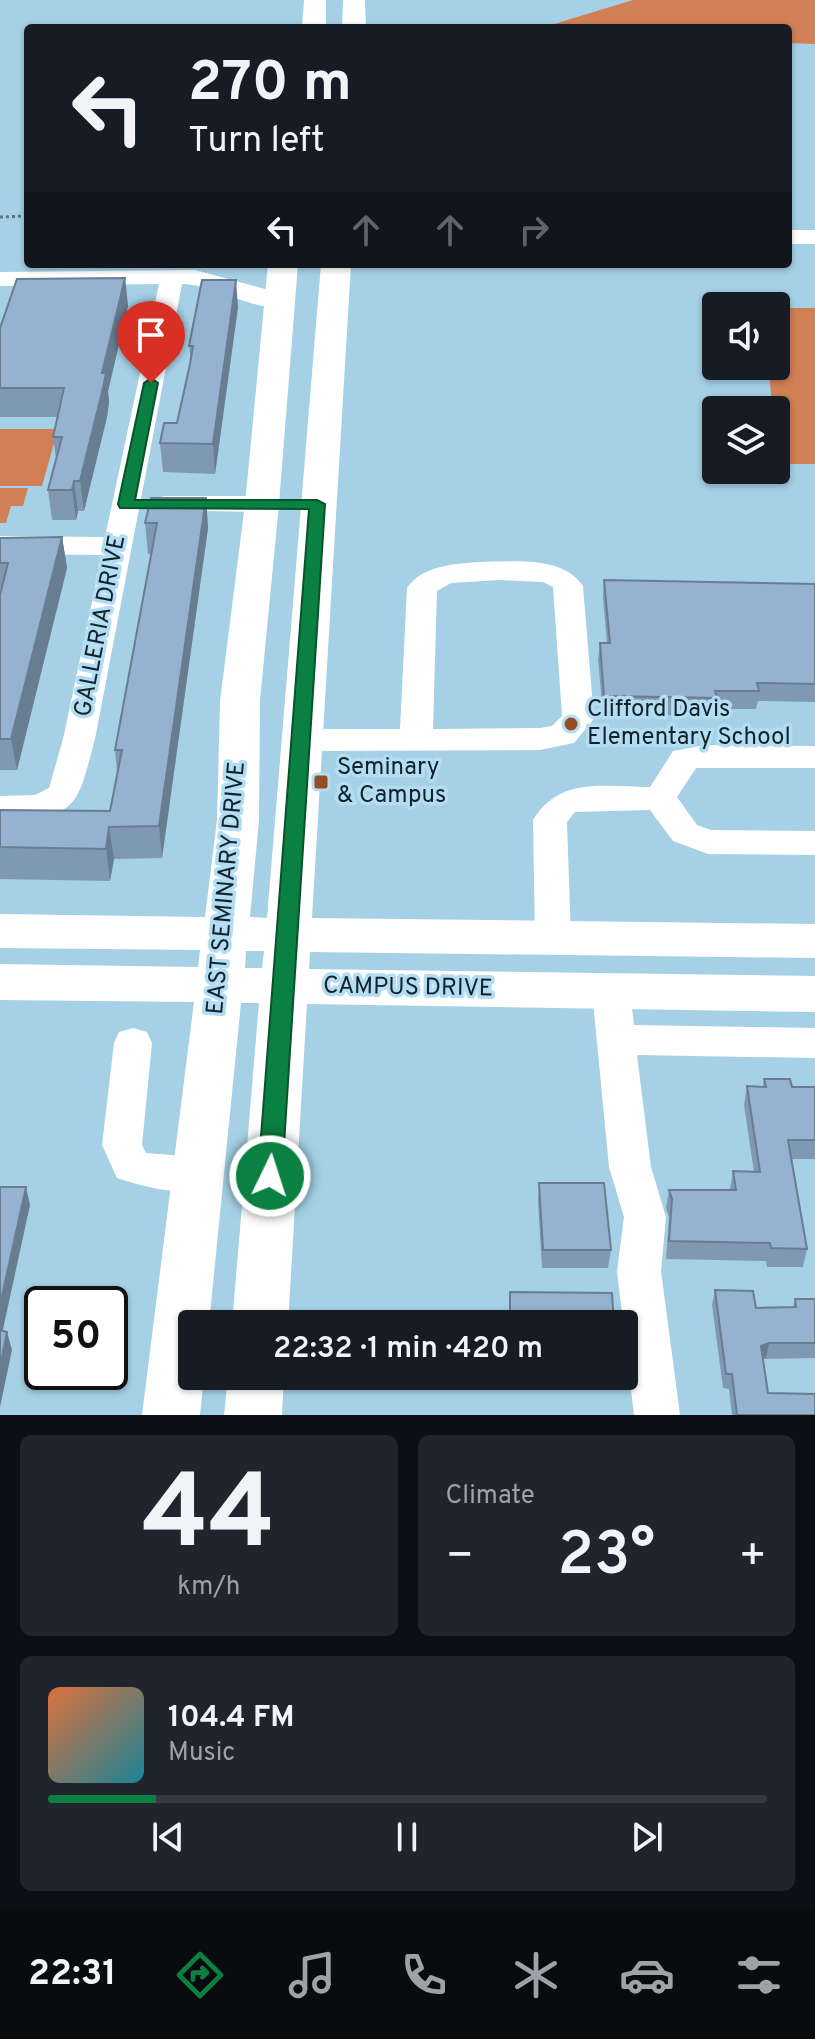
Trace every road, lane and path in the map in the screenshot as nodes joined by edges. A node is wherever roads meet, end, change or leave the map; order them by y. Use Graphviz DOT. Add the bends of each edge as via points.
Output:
graph roads {
  1 [pos="315,0"];
  2 [pos="354,0"];
  3 [pos="314,24"];
  4 [pos="354,24"];
  5 [pos="24,216"];
  6 [pos="0,217"];
  7 [pos="792,237"];
  8 [pos="815,237"];
  9 [pos="283,268"];
  10 [pos="336,268"];
  11 [pos="0,279"];
  12 [pos="171,285"];
  13 [pos="0,291"];
  14 [pos="279,300"];
  15 [pos="126,504"];
  16 [pos="262,504"];
  17 [pos="317,504"];
  18 [pos="0,545"];
  19 [pos="117,546"];
  20 [pos="301,740"];
  21 [pos="416,740"];
  22 [pos="815,757"];
  23 [pos="660,798"];
  24 [pos="0,808"];
  25 [pos="815,843"];
  26 [pos="0,931"];
  27 [pos="287,936"];
  28 [pos="553,939"];
  29 [pos="815,941"];
  30 [pos="221,960"];
  31 [pos="815,975"];
  32 [pos="0,982"];
  33 [pos="283,986"];
  34 [pos="611,991"];
  35 [pos="729,993"];
  36 [pos="815,994"];
  37 [pos="616,1040"];
  38 [pos="133,1043"];
  39 [pos="815,1043"];
  40 [pos="198,1174"];
  41 [pos="261,1310"];
  42 [pos="255,1390"];
  43 [pos="171,1415"];
  44 [pos="253,1415"];
  45 [pos="657,1415"];
  1 -- 3 [label="main road"];
  2 -- 4 [label="main road"];
  5 -- 6 [label="path"];
  7 -- 8 [label="lane"];
  9 -- 14 [label="main road, EAST SEMINARY DRIVE"];
  10 -- 17 [label="main road"];
  11 -- 12 [label="lane"];
  12 -- 13 [label="lane"];
  12 -- 14 [label="lane" via="216,279 258,298"];
  12 -- 15 [label="lane, GALLERIA DRIVE"];
  14 -- 16 [label="main road, EAST SEMINARY DRIVE"];
  15 -- 16 [label="lane"];
  15 -- 19 [label="lane, GALLERIA DRIVE"];
  16 -- 17 [label="main road"];
  16 -- 30 [label="main road, EAST SEMINARY DRIVE" via="240,701 238,820"];
  17 -- 20 [label="main road"];
  18 -- 19 [label="lane"];
  19 -- 24 [label="lane, GALLERIA DRIVE" via="64,793 43,806"];
  20 -- 21 [label="lane"];
  20 -- 27 [label="main road"];
  21 -- 21 [label="lane" via="540,739 562,735 578,719 568,586 562,579 547,573 447,573 427,581 422,588"];
  22 -- 23 [label="lane" via="685,759"];
  23 -- 25 [label="lane" via="685,833 708,842"];
  23 -- 28 [label="lane" via="578,799 563,804 550,820"];
  26 -- 30 [label="main road, CAMPUS DRIVE"];
  27 -- 28 [label="main road, CAMPUS DRIVE"];
  27 -- 30 [label="main road, CAMPUS DRIVE"];
  27 -- 33 [label="main road"];
  28 -- 29 [label="main road, CAMPUS DRIVE"];
  30 -- 32 [label="main road, CAMPUS DRIVE"];
  30 -- 33 [label="main road, CAMPUS DRIVE"];
  30 -- 40 [label="main road, EAST SEMINARY DRIVE"];
  31 -- 35 [label="main road" via="769,975"];
  33 -- 34 [label="main road, CAMPUS DRIVE"];
  33 -- 41 [label="main road"];
  34 -- 35 [label="main road, CAMPUS DRIVE"];
  34 -- 37 [label="lane"];
  35 -- 36 [label="main road, CAMPUS DRIVE"];
  37 -- 39 [label="lane"];
  37 -- 45 [label="lane" via="630,1167 645,1217 639,1271"];
  38 -- 40 [label="lane" via="122,1145 132,1166"];
  40 -- 43 [label="main road, EAST SEMINARY DRIVE"];
  42 -- 44 [label="main road"];
}
